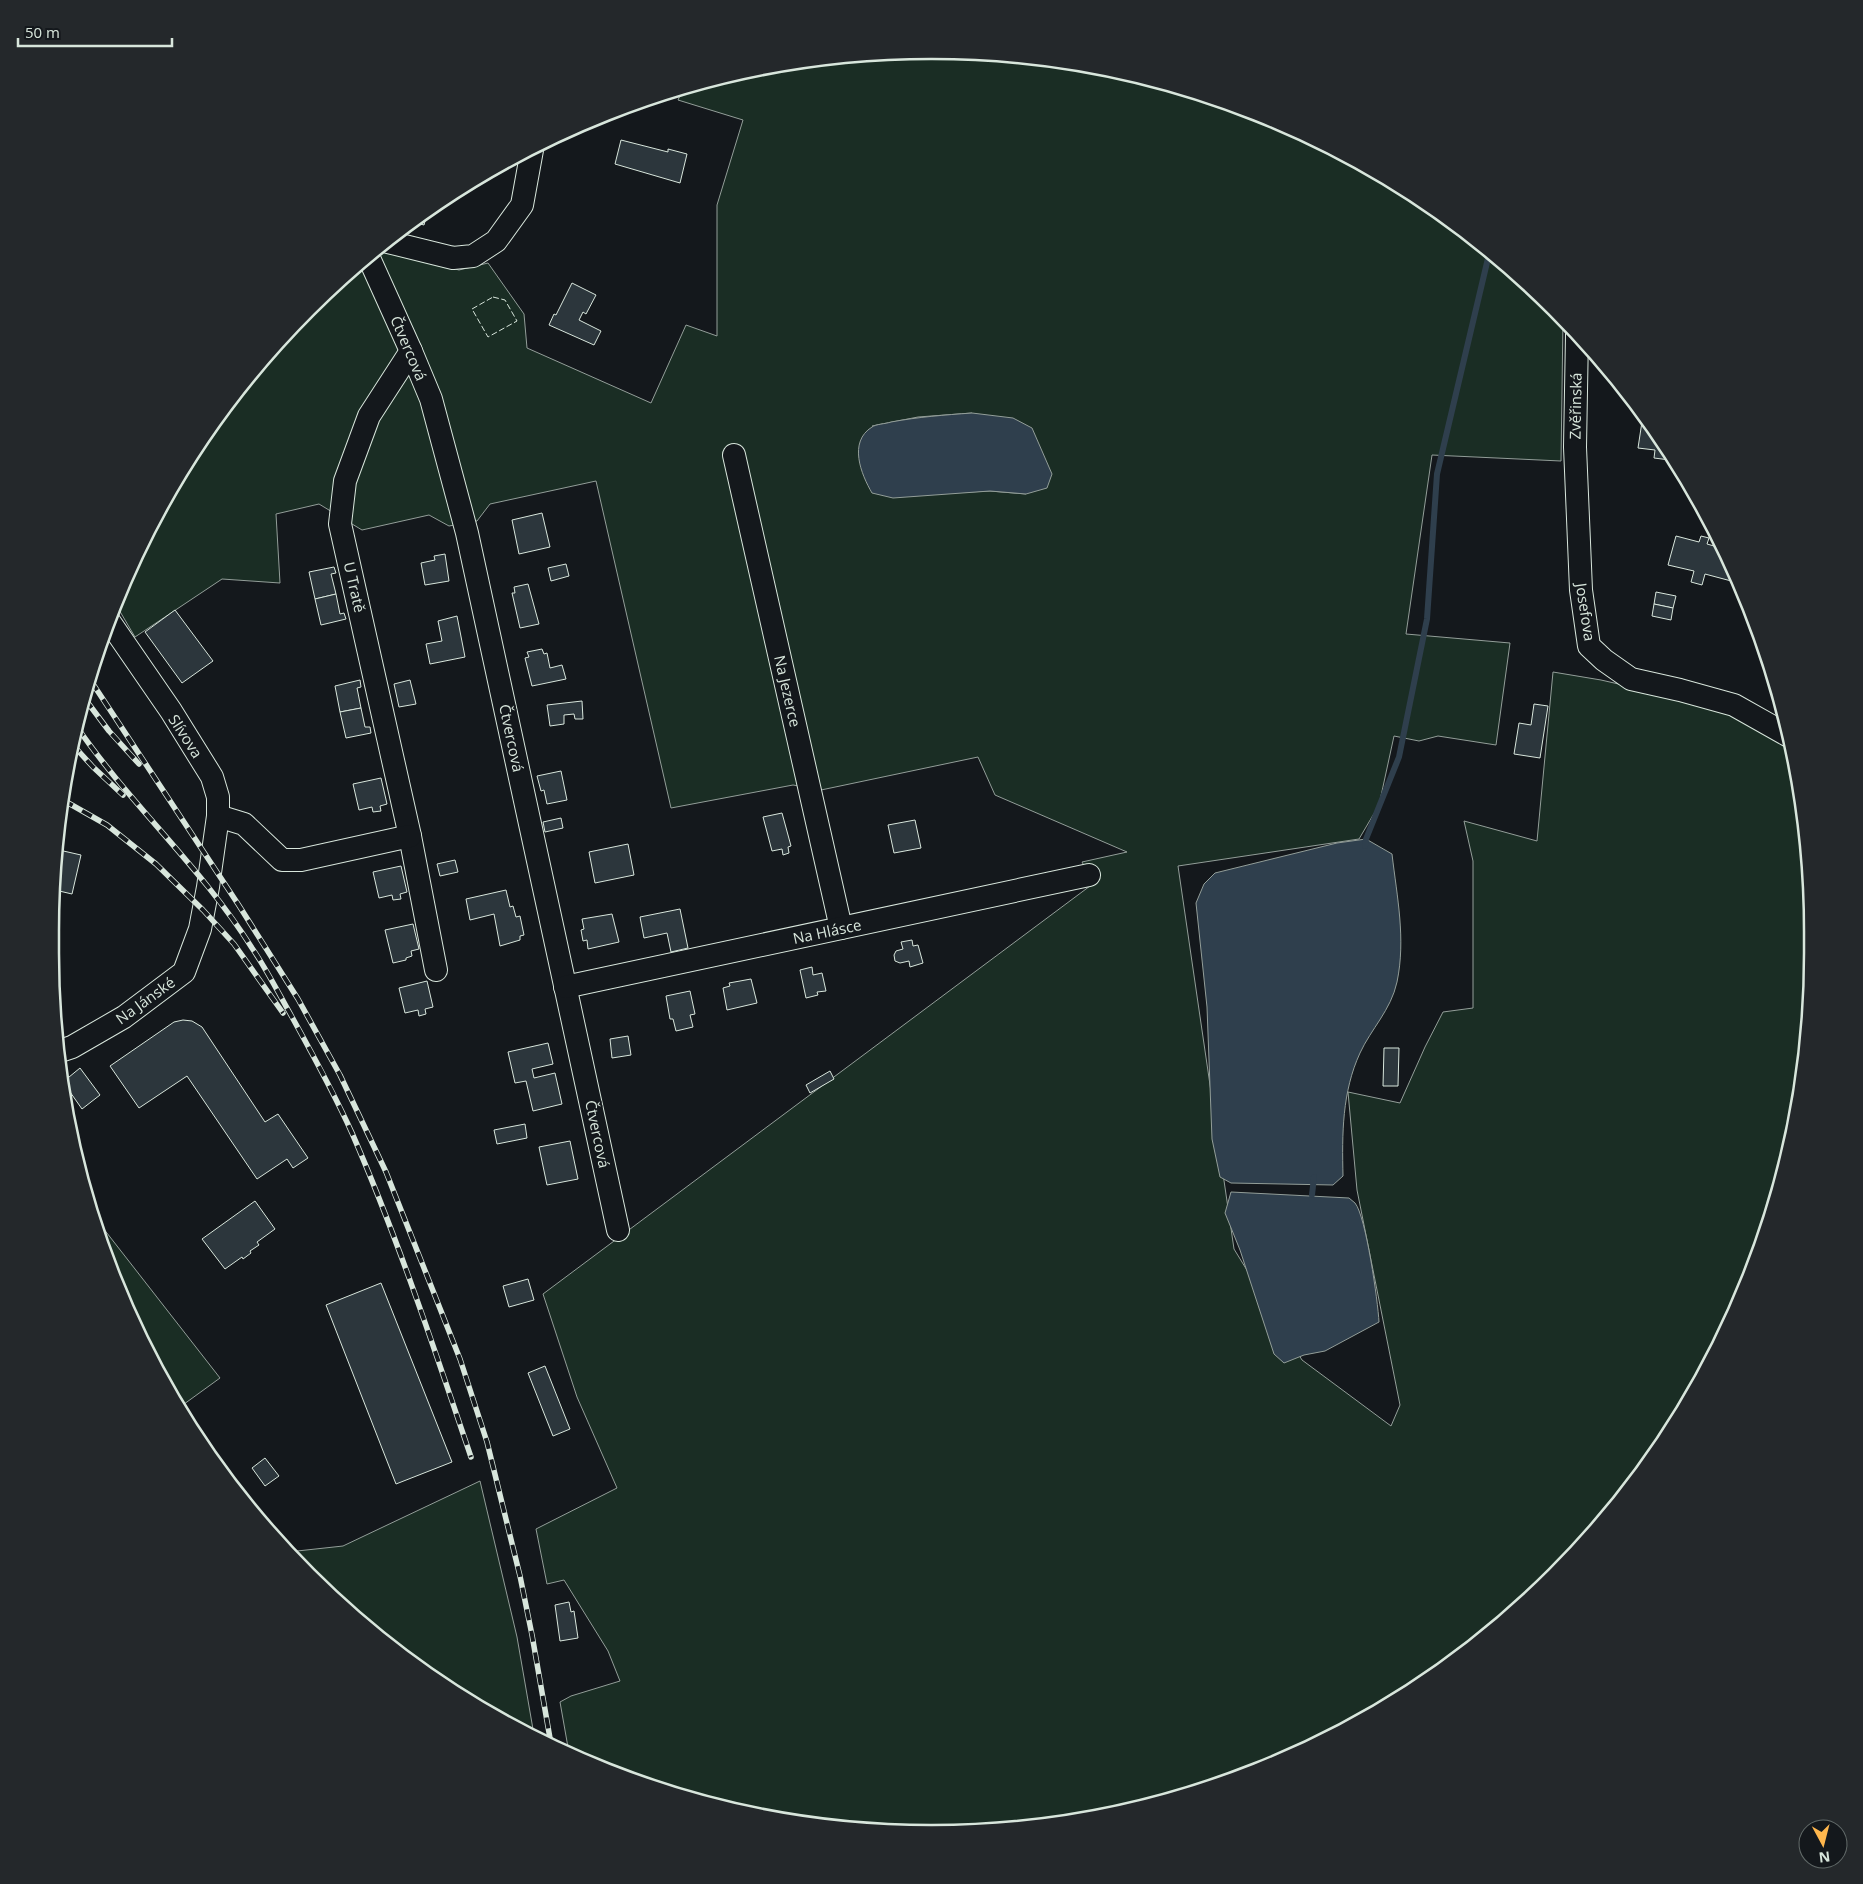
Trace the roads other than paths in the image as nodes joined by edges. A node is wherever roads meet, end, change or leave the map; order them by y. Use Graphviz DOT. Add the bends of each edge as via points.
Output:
graph roads {
  1 [pos="531,157"];
  2 [pos="394,244"];
  3 [pos="371,263"];
  4 [pos="1576,343"];
  5 [pos="412,351"];
  6 [pos="1574,447"];
  7 [pos="734,455"];
  8 [pos="114,628"];
  9 [pos="1781,731"];
  10 [pos="218,816"];
  11 [pos="410,836"];
  12 [pos="212,864"];
  13 [pos="1089,875"];
  14 [pos="841,928"];
  15 [pos="436,970"];
  16 [pos="565,987"];
  17 [pos="64,1049"];
  18 [pos="618,1230"];
  1 -- 2 [label="street" via="522,204 496,241 473,256 452,258"];
  3 -- 5 [label="street, Čtvercová"];
  4 -- 6 [label="street, Zvěřinská"];
  5 -- 11 [label="street, U Tratě" via="369,416 345,481 340,524"];
  5 -- 16 [label="street, Čtvercová" via="431,399 468,533"];
  6 -- 9 [label="street, Josefova" via="1581,590 1589,646 1632,679 1734,705"];
  7 -- 14 [label="street, Na Jezerce"];
  8 -- 10 [label="street, Slívova" via="212,777 218,797"];
  10 -- 11 [label="street" via="244,824 282,860 301,860"];
  10 -- 12 [label="street, Slívova"];
  11 -- 15 [label="street, U Tratě"];
  12 -- 17 [label="street, Na Jánské" via="200,929 184,972 124,1017"];
  13 -- 14 [label="street, Na Hlásce"];
  14 -- 16 [label="street, Na Hlásce"];
  16 -- 18 [label="street, Čtvercová"];
}
